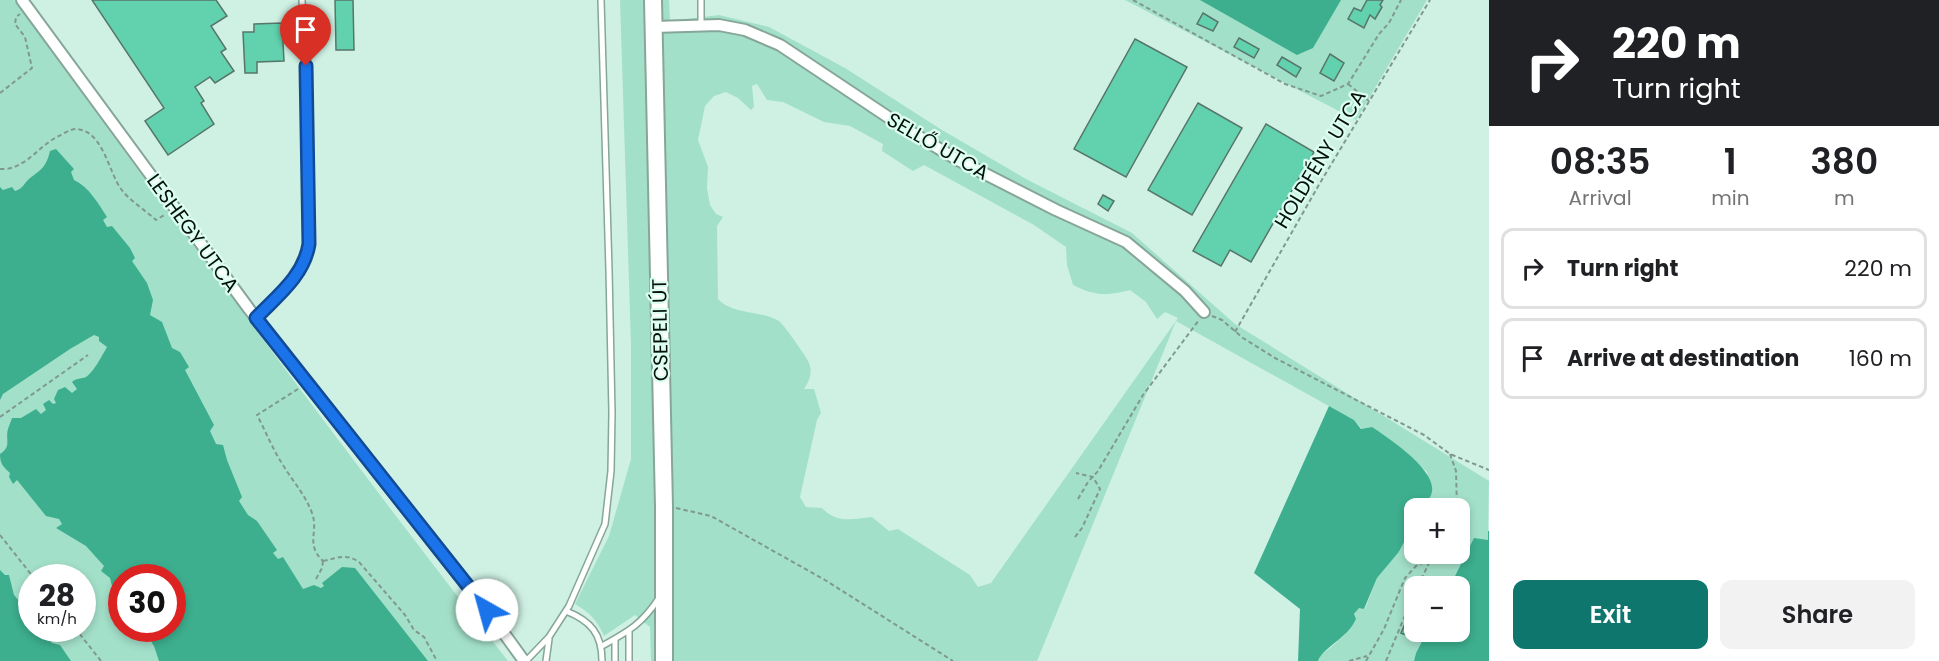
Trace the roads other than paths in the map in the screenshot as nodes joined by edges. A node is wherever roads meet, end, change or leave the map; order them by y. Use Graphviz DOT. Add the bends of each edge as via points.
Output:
graph roads {
  1 [pos="303,0"];
  2 [pos="602,0"];
  3 [pos="653,0"];
  4 [pos="701,0"];
  5 [pos="26,4"];
  6 [pos="701,25"];
  7 [pos="654,27"];
  8 [pos="1204,312"];
  9 [pos="256,318"];
  10 [pos="663,591"];
  11 [pos="566,611"];
  12 [pos="629,631"];
  13 [pos="549,637"];
  14 [pos="615,639"];
  15 [pos="602,646"];
  16 [pos="525,661"];
  17 [pos="546,661"];
  18 [pos="602,661"];
  19 [pos="615,661"];
  20 [pos="629,661"];
  21 [pos="664,661"];
  1 -- 9 [label="lane" via="308,256 300,273"];
  2 -- 11 [label="lane" via="611,471 605,524"];
  3 -- 7 [label="street, CSEPELI ÚT"];
  4 -- 6 [label="lane"];
  5 -- 9 [label="street, LESHEGY UTCA"];
  6 -- 7 [label="street, SELLŐ UTCA"];
  6 -- 8 [label="street, SELLŐ UTCA" via="745,30 780,45 958,160 1126,242"];
  7 -- 10 [label="street, CSEPELI ÚT"];
  9 -- 16 [label="street, LESHEGY UTCA"];
  10 -- 12 [label="lane" via="646,617"];
  10 -- 21 [label="street, CSEPELI ÚT"];
  11 -- 13 [label="lane"];
  11 -- 15 [label="lane" via="588,622"];
  12 -- 14 [label="lane"];
  12 -- 20 [label="lane"];
  13 -- 16 [label="lane"];
  13 -- 17 [label="lane"];
  14 -- 15 [label="lane"];
  14 -- 19 [label="lane"];
  15 -- 18 [label="lane"];
}
